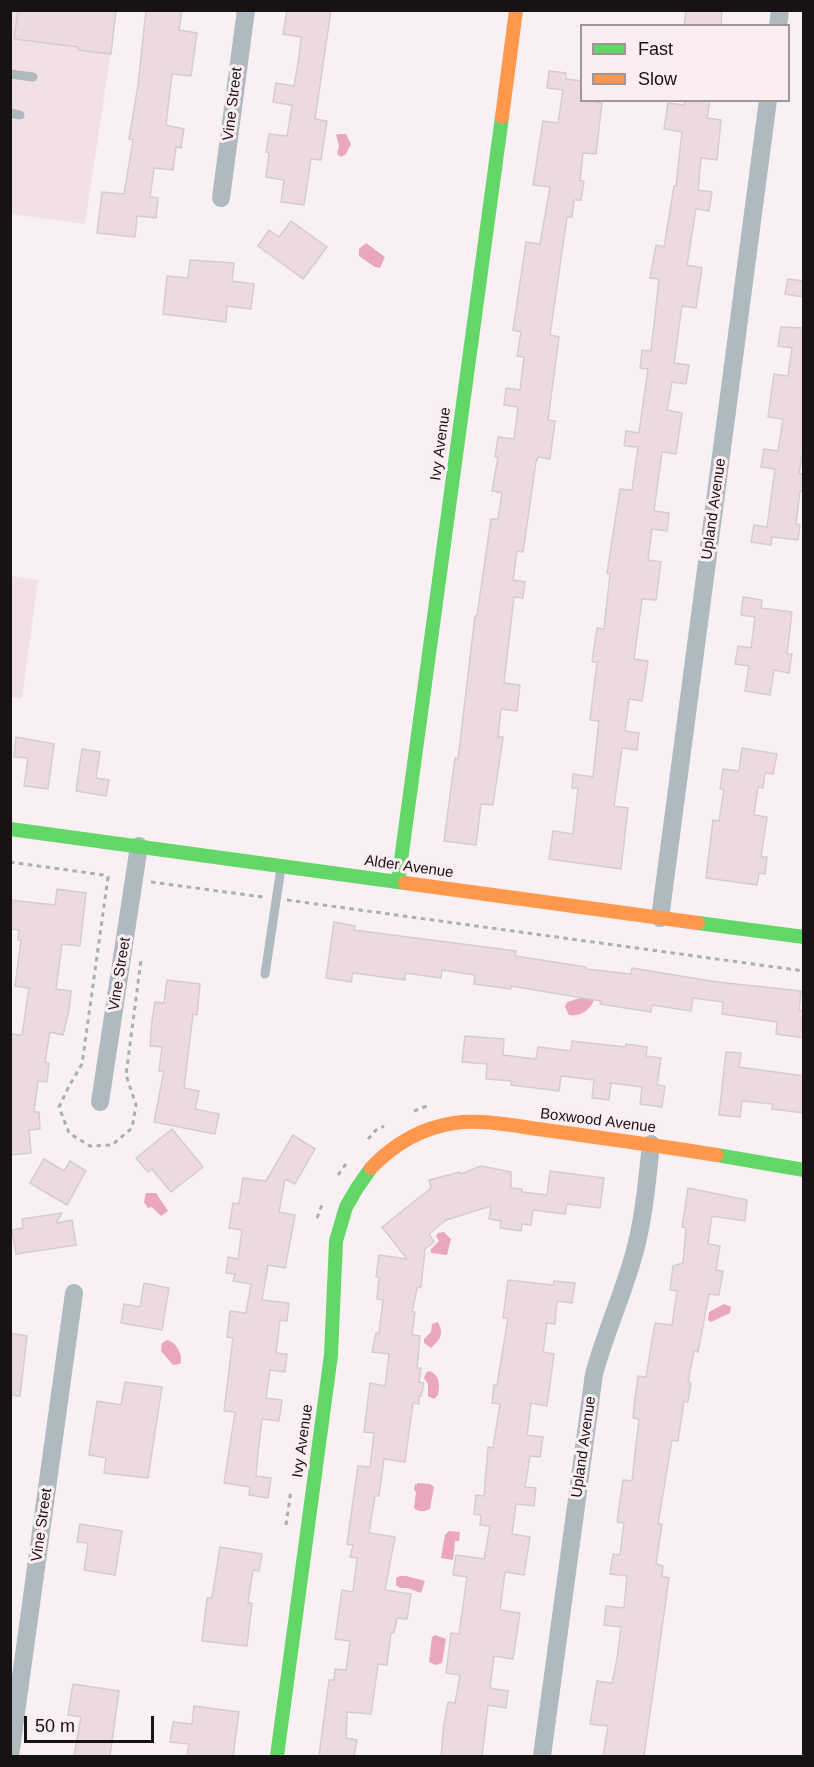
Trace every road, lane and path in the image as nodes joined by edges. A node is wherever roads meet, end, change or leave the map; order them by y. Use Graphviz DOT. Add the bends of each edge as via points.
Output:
graph roads {
  1 [pos="246,10"];
  2 [pos="516,10"];
  3 [pos="10,74"];
  4 [pos="33,76"];
  5 [pos="768,102"];
  6 [pos="221,198"];
  7 [pos="10,829"];
  8 [pos="139,846"];
  9 [pos="10,862"];
  10 [pos="281,866"];
  11 [pos="398,882"];
  12 [pos="150,893"];
  13 [pos="276,898"];
  14 [pos="660,918"];
  15 [pos="804,938"];
  16 [pos="143,950"];
  17 [pos="804,971"];
  18 [pos="265,974"];
  19 [pos="100,1102"];
  20 [pos="651,1144"];
  21 [pos="392,1146"];
  22 [pos="342,1168"];
  23 [pos="804,1170"];
  24 [pos="337,1176"];
  25 [pos="328,1194"];
  26 [pos="317,1222"];
  27 [pos="74,1293"];
  28 [pos="291,1490"];
  29 [pos="286,1525"];
  30 [pos="10,1756"];
  31 [pos="277,1756"];
  32 [pos="542,1756"];
  1 -- 6 [label="street, Vine Street"];
  2 -- 11 [label="street, Ivy Avenue"];
  3 -- 4 [label="lane"];
  5 -- 14 [label="street, Upland Avenue"];
  7 -- 8 [label="street, Alder Avenue"];
  8 -- 10 [label="street, Alder Avenue"];
  8 -- 19 [label="street, Vine Street"];
  9 -- 16 [label="path" via="108,877 82,1064 59,1107 69,1133 90,1146 112,1145 132,1128 136,1104 126,1075"];
  10 -- 11 [label="street, Alder Avenue"];
  10 -- 13 [label="lane"];
  11 -- 14 [label="street, Alder Avenue"];
  12 -- 13 [label="path" via="151,881"];
  13 -- 17 [label="path"];
  13 -- 18 [label="lane"];
  14 -- 15 [label="street, Alder Avenue"];
  20 -- 21 [label="street, Boxwood Avenue" via="474,1121 427,1129"];
  20 -- 23 [label="street, Boxwood Avenue"];
  20 -- 32 [label="street, Upland Avenue" via="634,1255 594,1374"];
  21 -- 31 [label="street, Ivy Avenue" via="363,1176 344,1209 336,1241 331,1352"];
  22 -- 24 [label="path"];
  25 -- 26 [label="path"];
  27 -- 30 [label="street, Vine Street"];
  28 -- 29 [label="path"];
}
